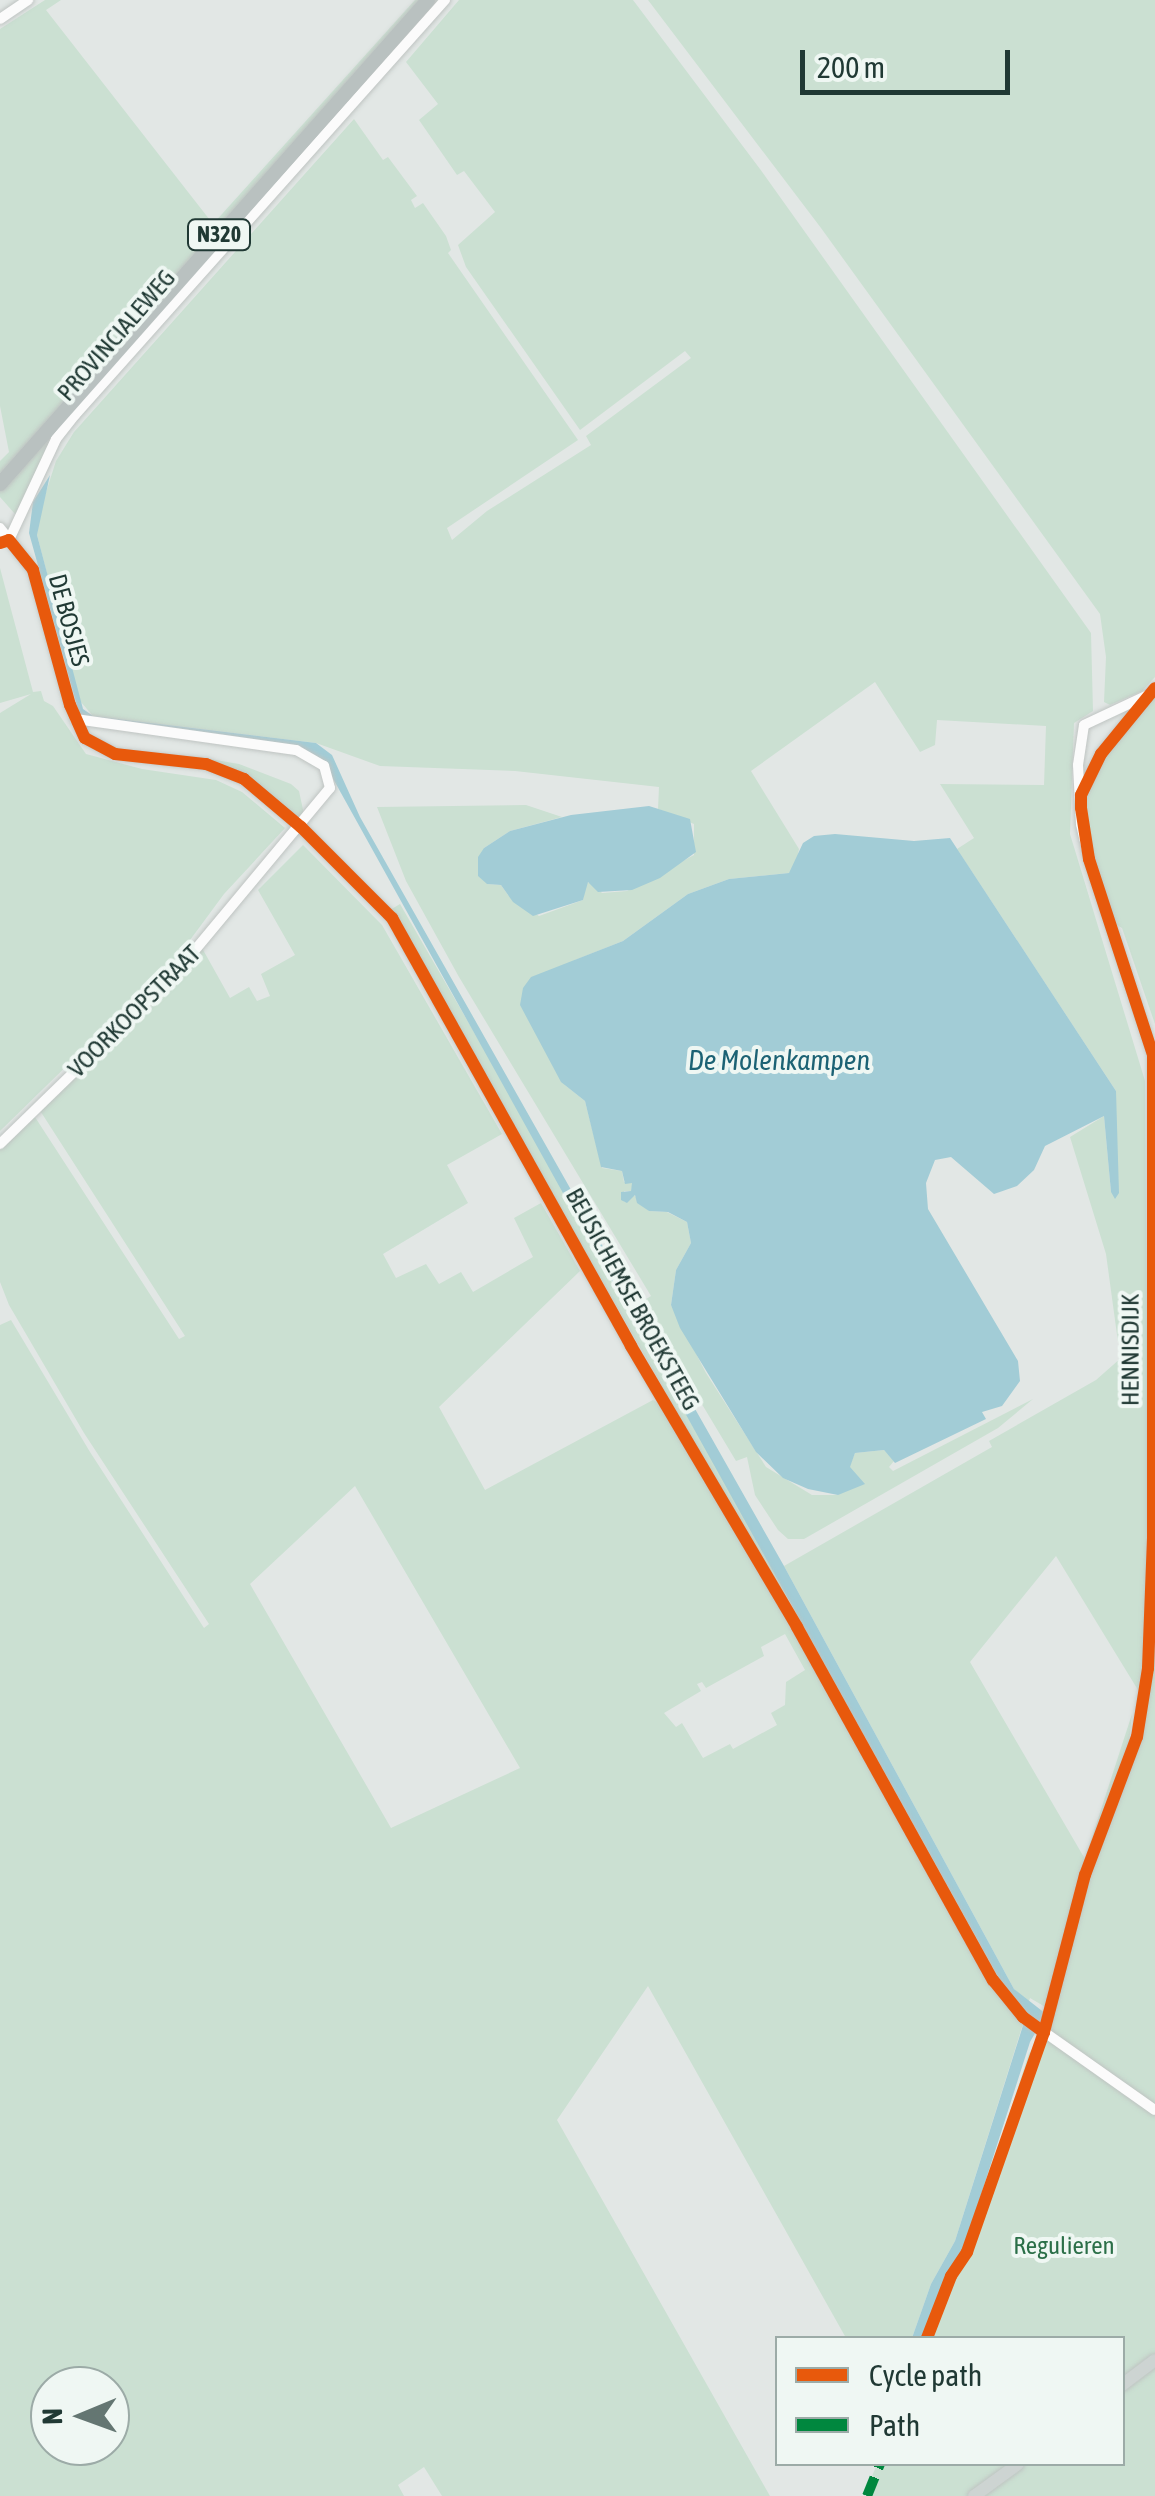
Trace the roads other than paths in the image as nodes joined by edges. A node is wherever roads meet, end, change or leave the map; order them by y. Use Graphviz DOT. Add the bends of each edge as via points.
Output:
graph roads {
  1 [pos="28,0"];
  2 [pos="428,0"];
  3 [pos="445,0"];
  4 [pos="0,19"];
  5 [pos="3,477"];
  6 [pos="3,534"];
  7 [pos="1152,691"];
  8 [pos="74,719"];
  9 [pos="1081,796"];
  10 [pos="301,827"];
  11 [pos="0,1144"];
  12 [pos="1041,2030"];
  13 [pos="1155,2110"];
  14 [pos="1155,2360"];
  15 [pos="1125,2383"];
  16 [pos="1015,2466"];
  17 [pos="974,2496"];
  1 -- 4 [label="street"];
  2 -- 5 [label="highway, PROVINCIALEWEG / N320"];
  3 -- 6 [label="street, PROVINCIALEWEG" via="75,415"];
  6 -- 8 [label="street, DE BOSJES" via="33,570"];
  7 -- 9 [label="street, HENNISDIJK" via="1101,754"];
  7 -- 9 [label="street, HENNISDIJK" via="1081,729"];
  8 -- 10 [label="street, BEUSICHEMSE BROEKSTEEG" via="103,751 224,769"];
  8 -- 10 [label="street" via="311,756 324,766 330,788"];
  9 -- 12 [label="street, HENNISDIJK" via="1089,859 1153,1055 1153,1536 1148,1668 1136,1737 1085,1876"];
  10 -- 11 [label="street, VOORKOOPSTRAAT" via="175,974"];
  10 -- 12 [label="street, BEUSICHEMSE BROEKSTEEG" via="392,918 993,1980"];
  12 -- 13 [label="street, BEUSICHEMSE BROEKSTEEG"];
  14 -- 15 [label="main road"];
  16 -- 17 [label="main road"];
}
